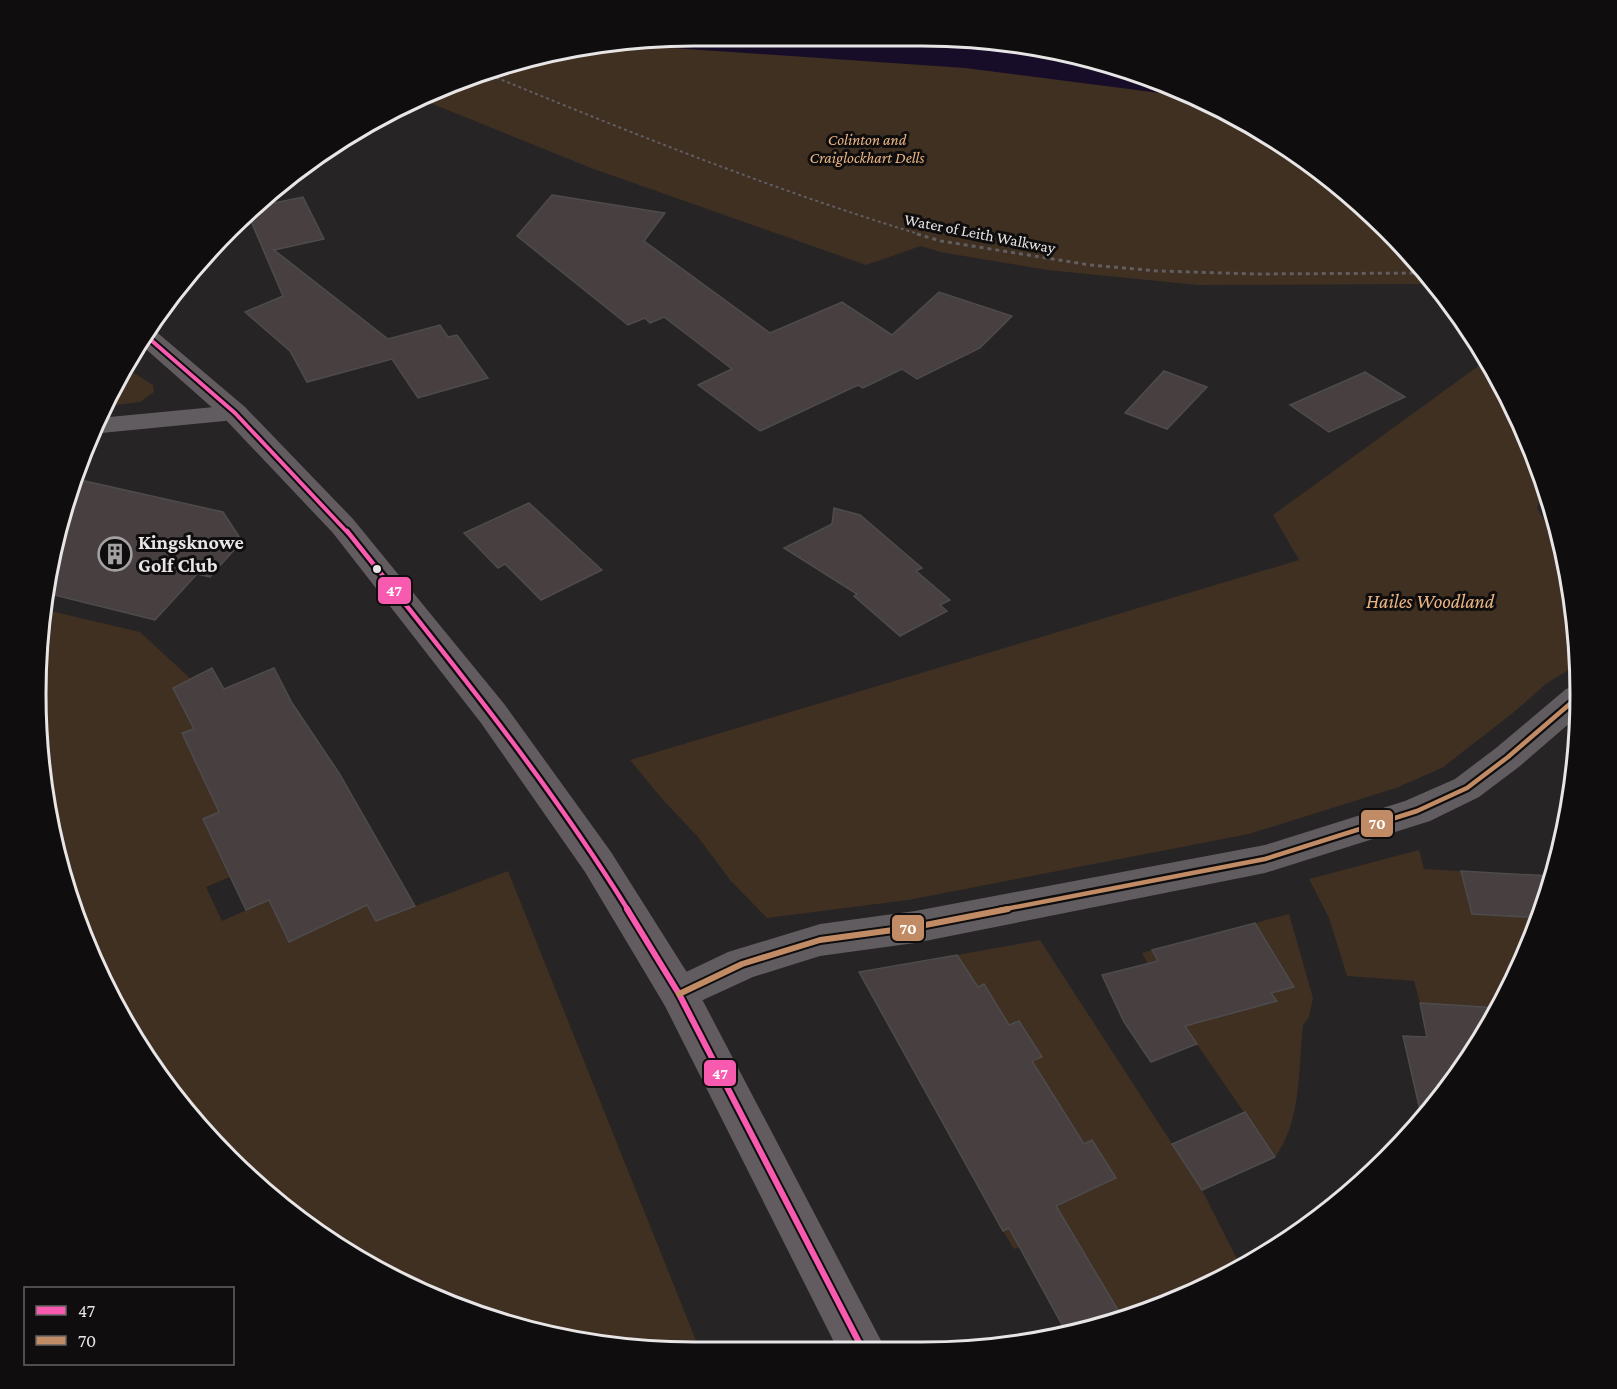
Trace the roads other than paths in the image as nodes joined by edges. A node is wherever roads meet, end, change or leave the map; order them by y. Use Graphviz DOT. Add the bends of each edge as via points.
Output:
graph roads {
  1 [pos="152,341"];
  2 [pos="235,413"];
  3 [pos="105,426"];
  4 [pos="1570,704"];
  5 [pos="679,994"];
  6 [pos="859,1342"];
  1 -- 2 [label="main road"];
  2 -- 3 [label="street"];
  2 -- 5 [label="main road" via="344,526 493,714 597,862"];
  4 -- 5 [label="street" via="1467,788 1417,811 1265,859 926,925 820,940 742,964"];
  5 -- 6 [label="main road"];
}
